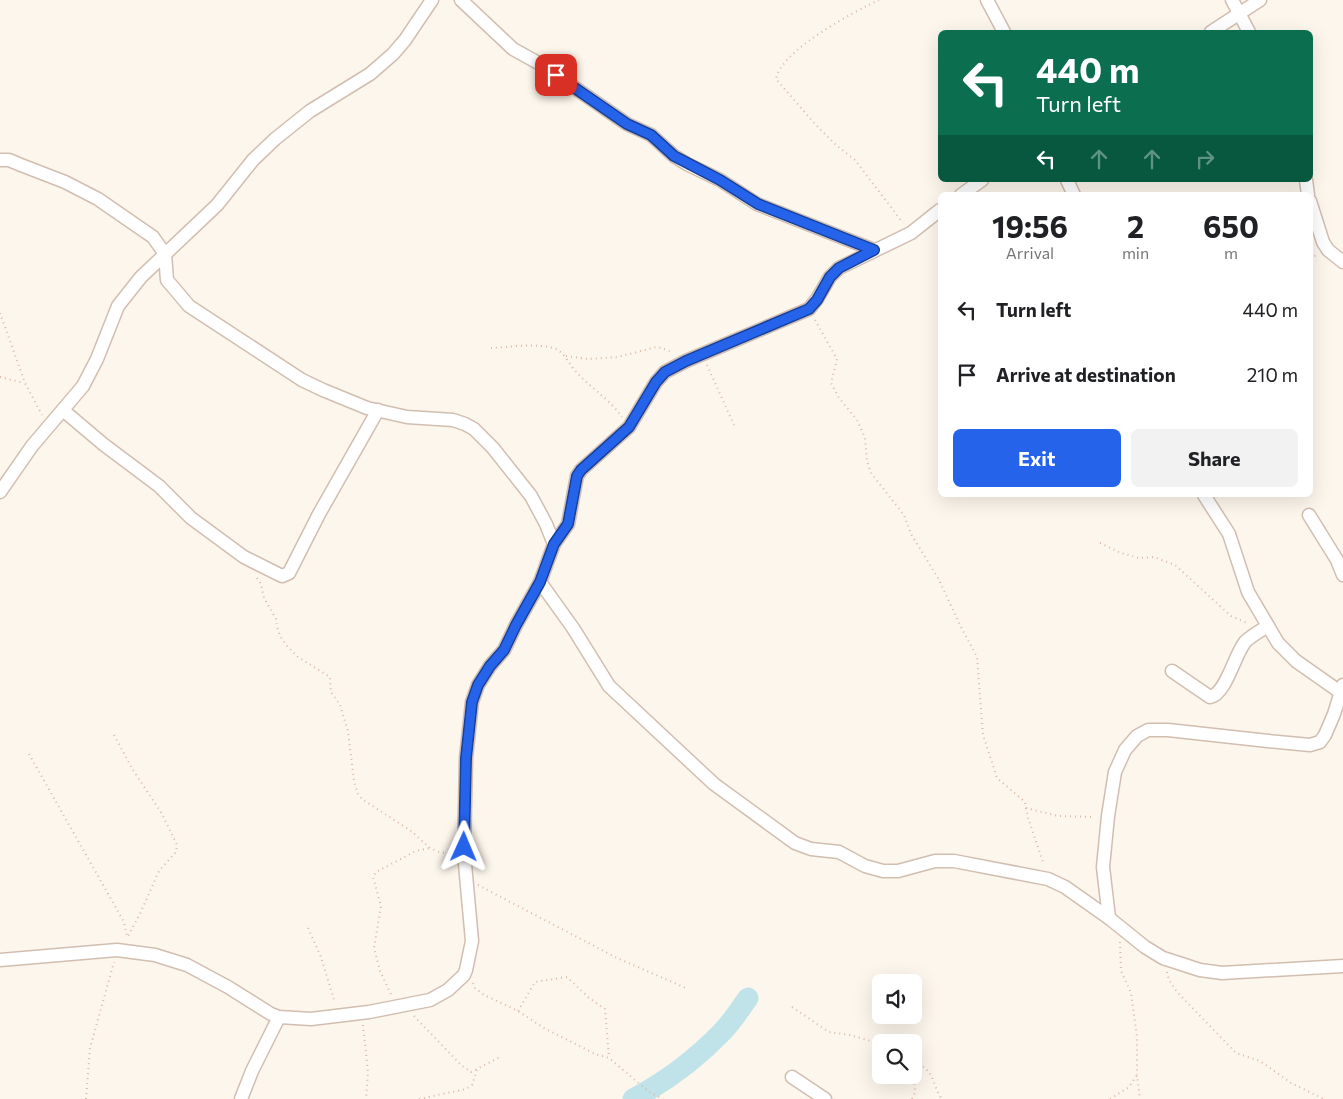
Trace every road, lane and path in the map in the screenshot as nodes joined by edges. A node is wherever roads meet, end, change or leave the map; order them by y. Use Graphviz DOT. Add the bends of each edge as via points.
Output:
graph roads {
  1 [pos="432,0"];
  2 [pos="461,0"];
  3 [pos="879,0"];
  4 [pos="987,0"];
  5 [pos="1232,0"];
  6 [pos="1260,0"];
  7 [pos="1240,14"];
  8 [pos="1003,30"];
  9 [pos="1214,30"];
  10 [pos="1248,30"];
  11 [pos="0,160"];
  12 [pos="979,182"];
  13 [pos="965,192"];
  14 [pos="1313,210"];
  15 [pos="938,212"];
  16 [pos="911,234"];
  17 [pos="874,250"];
  18 [pos="164,254"];
  19 [pos="1343,262"];
  20 [pos="809,309"];
  21 [pos="0,312"];
  22 [pos="491,348"];
  23 [pos="701,354"];
  24 [pos="565,356"];
  25 [pos="686,361"];
  26 [pos="0,377"];
  27 [pos="25,383"];
  28 [pos="378,410"];
  29 [pos="64,411"];
  30 [pos="734,425"];
  31 [pos="629,427"];
  32 [pos="49,429"];
  33 [pos="0,492"];
  34 [pos="1205,497"];
  35 [pos="1309,515"];
  36 [pos="1100,543"];
  37 [pos="554,544"];
  38 [pos="1343,575"];
  39 [pos="257,577"];
  40 [pos="540,582"];
  41 [pos="1264,629"];
  42 [pos="1172,671"];
  43 [pos="1342,691"];
  44 [pos="114,735"];
  45 [pos="29,754"];
  46 [pos="1026,808"];
  47 [pos="1108,816"];
  48 [pos="464,847"];
  49 [pos="430,848"];
  50 [pos="465,879"];
  51 [pos="1048,879"];
  52 [pos="1109,918"];
  53 [pos="308,928"];
  54 [pos="1119,935"];
  55 [pos="127,938"];
  56 [pos="121,951"];
  57 [pos="1163,958"];
  58 [pos="0,960"];
  59 [pos="1343,966"];
  60 [pos="466,970"];
  61 [pos="688,989"];
  62 [pos="400,1006"];
  63 [pos="792,1006"];
  64 [pos="518,1012"];
  65 [pos="361,1013"];
  66 [pos="339,1015"];
  67 [pos="279,1017"];
  68 [pos="872,1041"];
  69 [pos="502,1056"];
  70 [pos="609,1058"];
  71 [pos="922,1067"];
  72 [pos="477,1070"];
  73 [pos="1137,1074"];
  74 [pos="792,1077"];
  75 [pos="914,1084"];
  76 [pos="86,1099"];
  77 [pos="240,1099"];
  78 [pos="366,1099"];
  79 [pos="420,1099"];
  80 [pos="663,1099"];
  81 [pos="825,1099"];
  82 [pos="912,1099"];
  83 [pos="942,1099"];
  84 [pos="1110,1099"];
  85 [pos="1140,1099"];
  86 [pos="1324,1099"];
  1 -- 18 [label="street" via="393,54 370,74 310,111 275,139 253,160 217,205"];
  2 -- 17 [label="street" via="513,49 542,65 627,124 651,135 686,164 720,180 758,204"];
  3 -- 16 [label="path" via="819,33 780,69 776,80 822,131 855,160"];
  4 -- 8 [label="street"];
  5 -- 7 [label="street"];
  6 -- 7 [label="street"];
  7 -- 9 [label="street"];
  7 -- 10 [label="street"];
  11 -- 18 [label="street" via="21,164 98,199 153,237"];
  12 -- 13 [label="street"];
  14 -- 19 [label="street" via="1323,242"];
  15 -- 16 [label="street"];
  16 -- 17 [label="street"];
  17 -- 20 [label="street" via="839,268"];
  18 -- 28 [label="street" via="168,280 189,306 302,380 354,404"];
  18 -- 29 [label="street" via="118,306 97,359 83,386"];
  20 -- 23 [label="street"];
  20 -- 46 [label="path" via="837,359 831,383 857,420 865,438 871,473 904,515 977,657 984,735 997,778 1025,802"];
  21 -- 27 [label="path"];
  22 -- 24 [label="path" via="542,347 556,349"];
  23 -- 25 [label="street"];
  23 -- 30 [label="path"];
  24 -- 25 [label="path" via="588,359 618,357 656,347"];
  24 -- 31 [label="path" via="580,376 612,403"];
  25 -- 31 [label="street" via="665,372 656,382"];
  26 -- 27 [label="path"];
  27 -- 32 [label="path"];
  28 -- 29 [label="street" via="289,573 282,576 244,557 191,518 159,486"];
  28 -- 37 [label="street" via="453,420 474,429 531,496"];
  29 -- 32 [label="street"];
  31 -- 37 [label="street" via="577,476 568,524"];
  32 -- 33 [label="street" via="32,446"];
  34 -- 41 [label="street" via="1229,534"];
  35 -- 38 [label="street"];
  36 -- 41 [label="path" via="1121,553 1175,565 1231,616"];
  37 -- 40 [label="street"];
  39 -- 49 [label="path" via="287,646 330,677 331,692 340,705 348,730 358,794"];
  40 -- 48 [label="street" via="504,650 478,685 472,702 466,758"];
  40 -- 51 [label="street" via="609,686 714,784 795,843 811,849 839,852 883,872 936,861 954,861"];
  41 -- 42 [label="street" via="1246,641 1224,686 1214,696 1210,697"];
  41 -- 43 [label="street" via="1296,661"];
  43 -- 47 [label="street" via="1325,736 1320,742 1310,745 1168,730 1148,730 1136,736 1115,772"];
  44 -- 55 [label="path" via="177,845 176,852 159,871"];
  45 -- 55 [label="path" via="124,922"];
  46 -- 47 [label="path" via="1058,816"];
  46 -- 51 [label="path"];
  47 -- 52 [label="street" via="1103,867"];
  48 -- 49 [label="path" via="449,854"];
  48 -- 50 [label="street"];
  49 -- 62 [label="path" via="416,851 376,872 373,877 381,906 374,948 380,972"];
  50 -- 60 [label="street" via="472,941"];
  50 -- 61 [label="path" via="615,957"];
  51 -- 52 [label="street"];
  52 -- 57 [label="street"];
  53 -- 66 [label="path" via="321,957"];
  54 -- 73 [label="path" via="1121,971 1131,993 1137,1037"];
  55 -- 56 [label="path"];
  56 -- 58 [label="street"];
  56 -- 67 [label="street" via="155,955 187,965"];
  56 -- 76 [label="path" via="90,1048"];
  57 -- 59 [label="street" via="1200,970 1222,973"];
  57 -- 86 [label="path" via="1169,980 1177,992 1230,1049 1260,1061 1292,1083"];
  60 -- 62 [label="street" via="448,990 430,1000"];
  60 -- 64 [label="path" via="475,988"];
  62 -- 65 [label="street"];
  62 -- 72 [label="path" via="462,1066 471,1072"];
  63 -- 68 [label="path" via="829,1032"];
  64 -- 70 [label="path" via="595,1054"];
  64 -- 70 [label="path" via="535,982 567,977 605,1009"];
  65 -- 66 [label="street"];
  65 -- 78 [label="path" via="368,1072"];
  66 -- 67 [label="street" via="312,1019"];
  67 -- 77 [label="street"];
  69 -- 72 [label="path"];
  70 -- 80 [label="path" via="648,1091"];
  71 -- 83 [label="path" via="936,1082"];
  72 -- 79 [label="path" via="472,1085 466,1089"];
  73 -- 84 [label="path" via="1129,1087"];
  73 -- 85 [label="path"];
  74 -- 81 [label="street"];
  75 -- 82 [label="path"];
}
